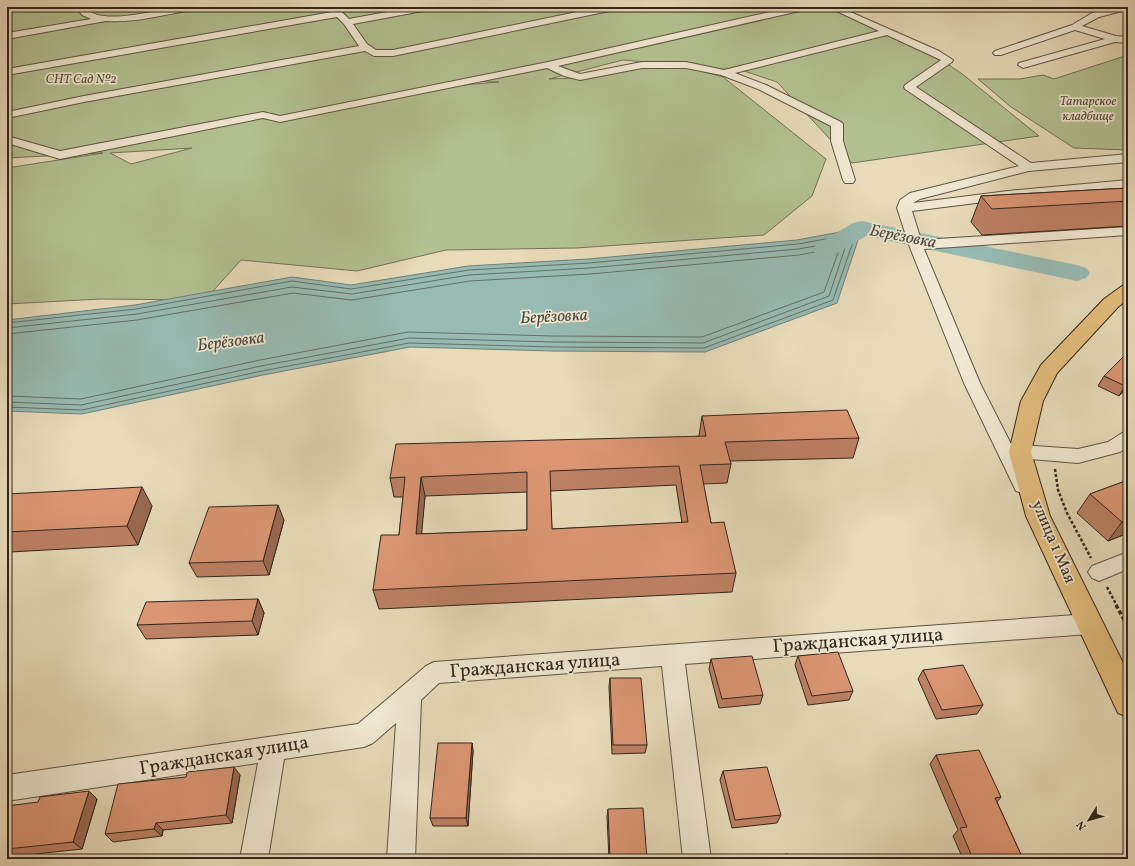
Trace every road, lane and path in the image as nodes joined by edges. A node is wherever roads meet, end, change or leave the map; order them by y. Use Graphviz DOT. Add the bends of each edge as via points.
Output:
graph roads {
  1 [pos="80,7"];
  2 [pos="191,7"];
  3 [pos="332,7"];
  4 [pos="428,7"];
  5 [pos="614,7"];
  6 [pos="804,7"];
  7 [pos="832,7"];
  8 [pos="1114,8"];
  9 [pos="1128,12"];
  10 [pos="339,14"];
  11 [pos="105,20"];
  12 [pos="347,22"];
  13 [pos="1075,27"];
  14 [pos="888,32"];
  15 [pos="7,36"];
  16 [pos="1115,39"];
  17 [pos="1128,40"];
  18 [pos="366,48"];
  19 [pos="998,53"];
  20 [pos="548,65"];
  21 [pos="1023,65"];
  22 [pos="7,72"];
  23 [pos="724,73"];
  24 [pos="7,115"];
  25 [pos="7,139"];
  26 [pos="1128,158"];
  27 [pos="1029,167"];
  28 [pos="849,180"];
  29 [pos="1128,184"];
  30 [pos="904,210"];
  31 [pos="1128,231"];
  32 [pos="916,245"];
  33 [pos="1128,290"];
  34 [pos="1128,438"];
  35 [pos="1020,452"];
  36 [pos="1052,454"];
  37 [pos="1038,516"];
  38 [pos="1128,560"];
  39 [pos="1099,572"];
  40 [pos="1089,624"];
  41 [pos="1128,627"];
  42 [pos="672,656"];
  43 [pos="409,695"];
  44 [pos="1128,703"];
  45 [pos="273,748"];
  46 [pos="7,788"];
  47 [pos="254,859"];
  48 [pos="401,859"];
  49 [pos="697,859"];
  1 -- 11 [label="street" via="86,14"];
  2 -- 11 [label="street"];
  3 -- 10 [label="street"];
  4 -- 12 [label="street"];
  5 -- 18 [label="street" via="393,53 374,53"];
  6 -- 20 [label="street"];
  7 -- 14 [label="street"];
  8 -- 9 [label="street"];
  8 -- 13 [label="street" via="1095,14"];
  10 -- 12 [label="street"];
  10 -- 22 [label="street"];
  11 -- 15 [label="street"];
  12 -- 18 [label="street"];
  13 -- 16 [label="street"];
  13 -- 19 [label="street"];
  14 -- 23 [label="street"];
  14 -- 27 [label="street" via="948,60 909,87"];
  16 -- 17 [label="street"];
  16 -- 21 [label="street"];
  18 -- 24 [label="street"];
  20 -- 23 [label="street" via="580,77 642,65 686,64"];
  20 -- 25 [label="street" via="280,119 262,115 60,155"];
  23 -- 28 [label="street" via="762,87 837,124 836,141"];
  26 -- 27 [label="street"];
  27 -- 30 [label="street" via="915,196 905,203"];
  29 -- 30 [label="street" via="1008,195"];
  30 -- 32 [label="street"];
  31 -- 32 [label="street"];
  32 -- 37 [label="street" via="972,383"];
  33 -- 35 [label="main road, улица 1 Мая" via="1111,303 1048,370 1032,401"];
  34 -- 36 [label="street" via="1114,446 1078,456"];
  35 -- 36 [label="street"];
  35 -- 37 [label="main road, улица 1 Мая"];
  36 -- 39 [label="path" via="1058,490 1067,513"];
  37 -- 40 [label="main road, улица 1 Мая"];
  38 -- 39 [label="street"];
  39 -- 41 [label="path"];
  40 -- 42 [label="street, Гражданская улица"];
  40 -- 44 [label="main road, улица 1 Мая"];
  42 -- 43 [label="street, Гражданская улица" via="434,673"];
  42 -- 49 [label="street"];
  43 -- 45 [label="street, Гражданская улица" via="364,735"];
  43 -- 48 [label="street"];
  45 -- 46 [label="street, Гражданская улица"];
  45 -- 47 [label="street"];
}
